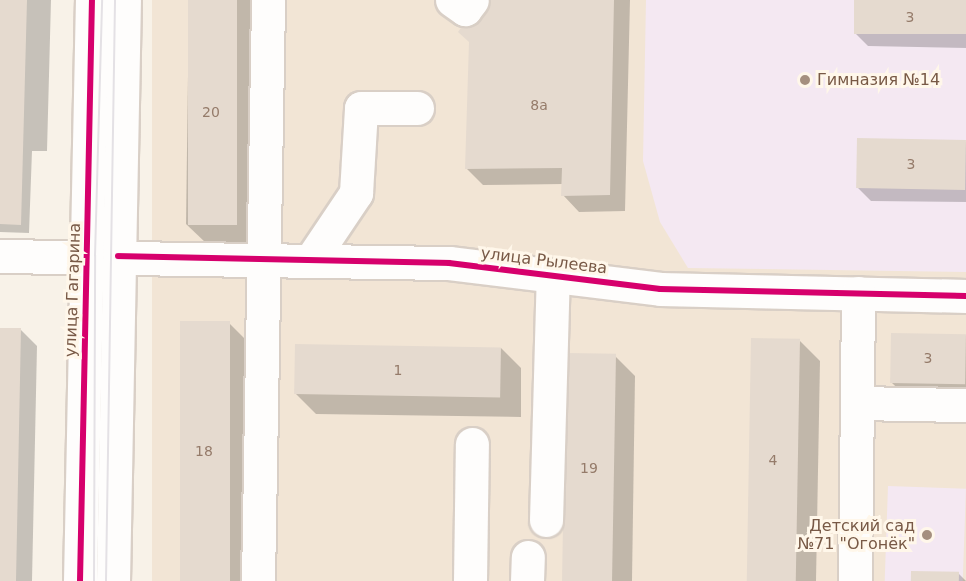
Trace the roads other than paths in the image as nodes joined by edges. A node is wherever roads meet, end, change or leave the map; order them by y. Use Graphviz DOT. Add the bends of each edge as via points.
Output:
graph roads {
  1 [pos="92,0"];
  2 [pos="124,0"];
  3 [pos="268,0"];
  4 [pos="453,0"];
  5 [pos="472,0"];
  6 [pos="417,108"];
  7 [pos="0,256"];
  8 [pos="86,256"];
  9 [pos="118,256"];
  10 [pos="264,260"];
  11 [pos="311,260"];
  12 [pos="553,276"];
  13 [pos="858,293"];
  14 [pos="966,296"];
  15 [pos="857,403"];
  16 [pos="966,405"];
  17 [pos="472,444"];
  18 [pos="546,520"];
  19 [pos="80,581"];
  20 [pos="113,581"];
  21 [pos="258,581"];
  22 [pos="470,581"];
  23 [pos="855,581"];
  1 -- 8 [label="street, улица Гагарина"];
  2 -- 9 [label="street"];
  3 -- 10 [label="street"];
  4 -- 5 [label="street" via="465,9"];
  6 -- 11 [label="street" via="361,108 356,193"];
  7 -- 8 [label="street, улица Рылеева"];
  8 -- 9 [label="street, улица Рылеева"];
  8 -- 19 [label="street, улица Гагарина"];
  9 -- 10 [label="street, улица Рылеева"];
  9 -- 20 [label="street"];
  10 -- 11 [label="street, улица Рылеева"];
  10 -- 21 [label="street"];
  11 -- 12 [label="street, улица Рылеева" via="449,263"];
  12 -- 13 [label="street, улица Рылеева" via="660,289"];
  12 -- 18 [label="street"];
  13 -- 14 [label="street, улица Рылеева"];
  13 -- 15 [label="street"];
  15 -- 16 [label="street"];
  15 -- 23 [label="street"];
  17 -- 22 [label="street"];
}
